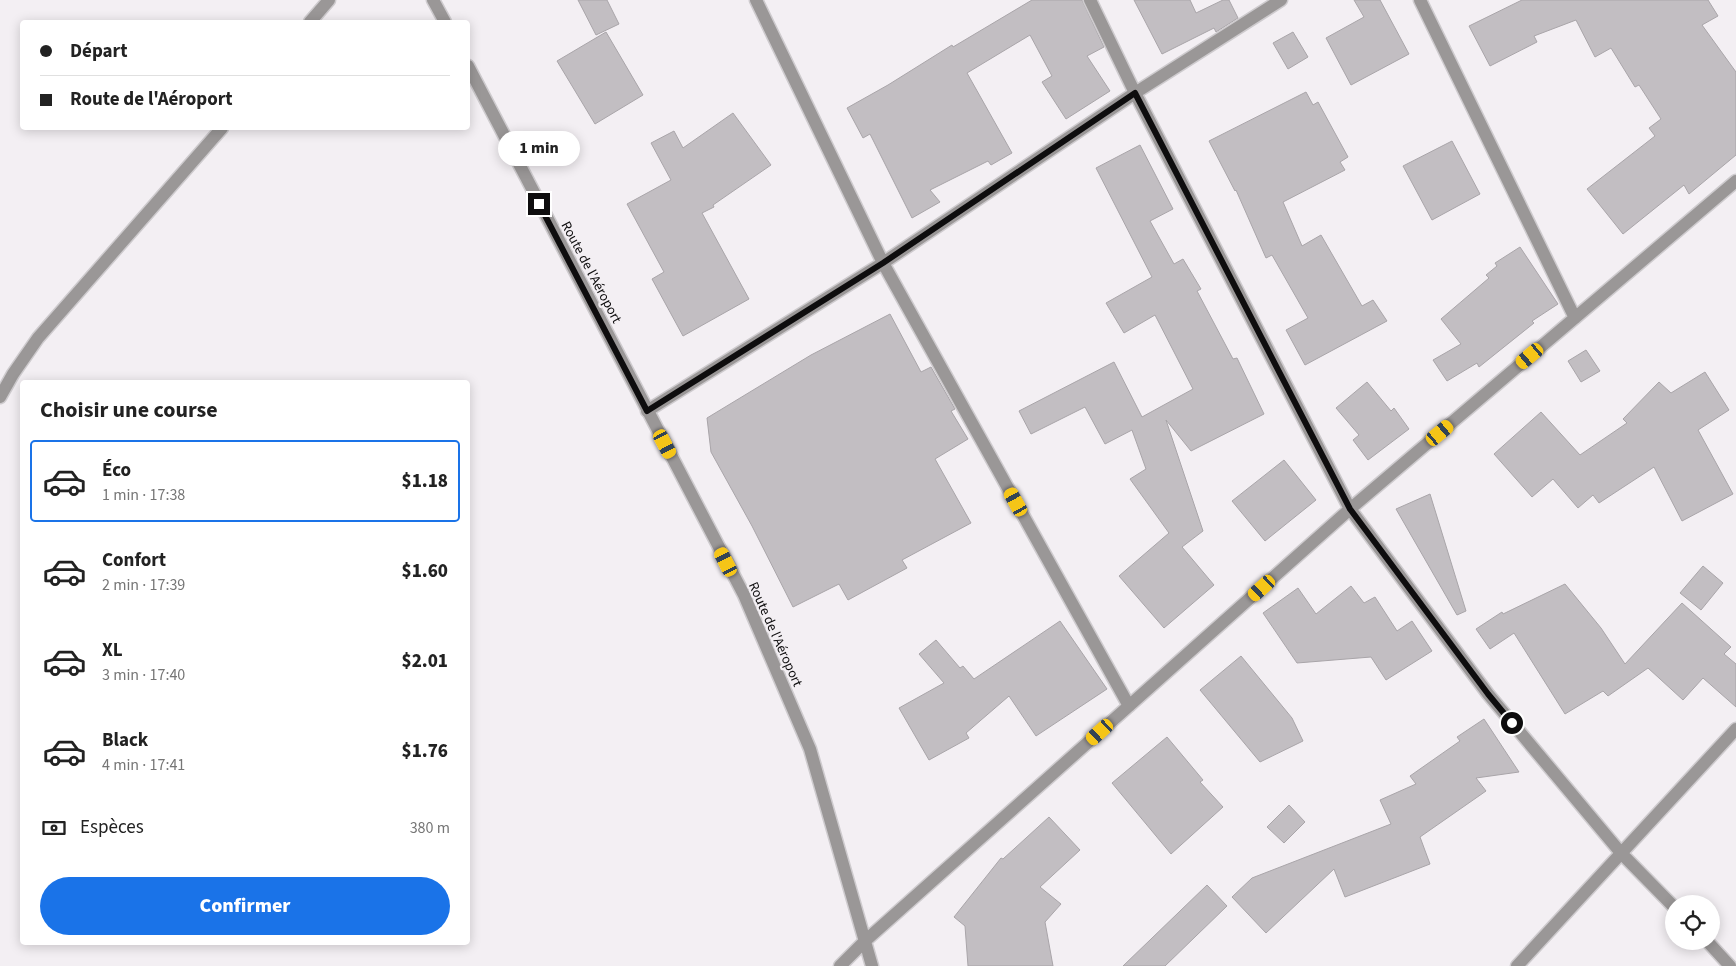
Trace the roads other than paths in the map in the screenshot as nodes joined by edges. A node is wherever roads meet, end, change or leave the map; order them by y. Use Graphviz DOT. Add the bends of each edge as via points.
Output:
graph roads {
  1 [pos="329,0"];
  2 [pos="433,0"];
  3 [pos="756,0"];
  4 [pos="1090,0"];
  5 [pos="1281,0"];
  6 [pos="1420,0"];
  7 [pos="312,20"];
  8 [pos="444,20"];
  9 [pos="470,70"];
  10 [pos="1135,93"];
  11 [pos="220,130"];
  12 [pos="1736,181"];
  13 [pos="883,263"];
  14 [pos="1575,318"];
  15 [pos="0,397"];
  16 [pos="647,411"];
  17 [pos="1350,509"];
  18 [pos="1129,706"];
  19 [pos="1736,729"];
  20 [pos="1621,853"];
  21 [pos="1665,898"];
  22 [pos="865,941"];
  23 [pos="1715,950"];
  24 [pos="840,966"];
  25 [pos="872,966"];
  26 [pos="1517,966"];
  27 [pos="1730,966"];
  1 -- 7 [label="street"];
  2 -- 8 [label="street"];
  3 -- 13 [label="street"];
  4 -- 10 [label="street"];
  5 -- 10 [label="street"];
  6 -- 14 [label="street"];
  9 -- 16 [label="street, Route de l'Aéroport"];
  10 -- 13 [label="street"];
  10 -- 17 [label="street"];
  11 -- 15 [label="street" via="38,338"];
  12 -- 14 [label="street"];
  13 -- 16 [label="street"];
  13 -- 18 [label="street"];
  14 -- 17 [label="street"];
  16 -- 22 [label="street, Route de l'Aéroport" via="744,595 810,749"];
  17 -- 18 [label="street"];
  17 -- 20 [label="street" via="1488,694"];
  18 -- 22 [label="street"];
  19 -- 20 [label="street"];
  20 -- 21 [label="street"];
  20 -- 26 [label="street"];
  22 -- 24 [label="street"];
  22 -- 25 [label="street, Route de l'Aéroport"];
  23 -- 27 [label="street"];
}
